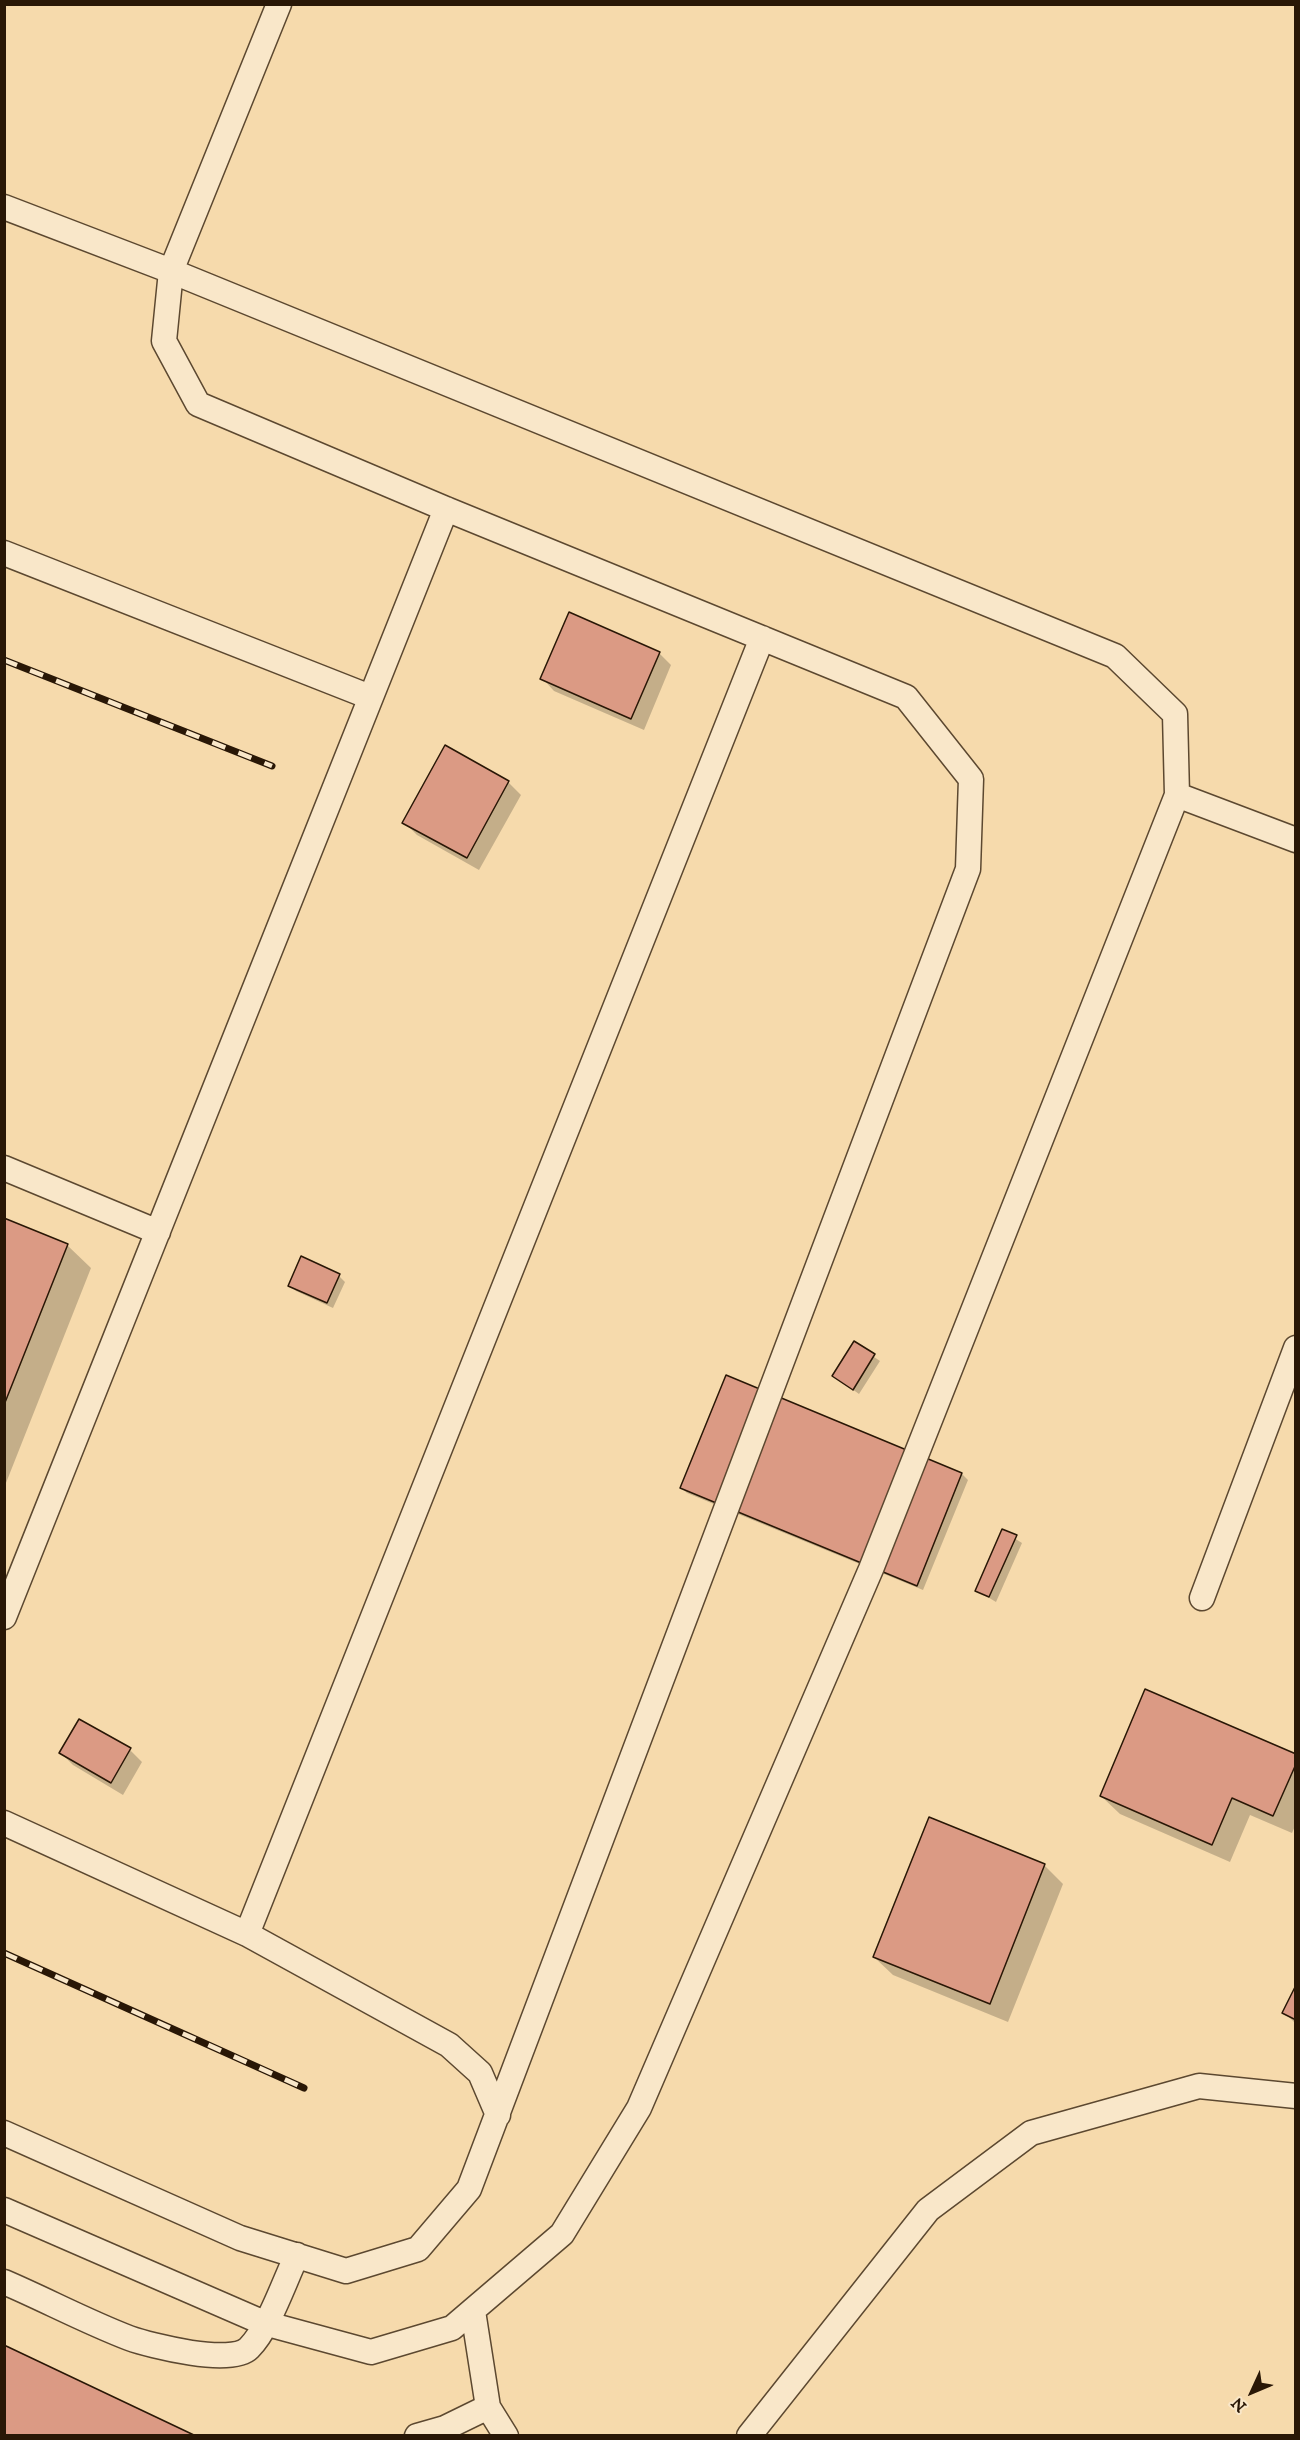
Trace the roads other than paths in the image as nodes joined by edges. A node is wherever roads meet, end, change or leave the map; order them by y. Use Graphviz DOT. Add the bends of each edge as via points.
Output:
graph roads {
  1 [pos="279,4"];
  2 [pos="4,207"];
  3 [pos="171,271"];
  4 [pos="446,509"];
  5 [pos="4,553"];
  6 [pos="762,638"];
  7 [pos="370,697"];
  8 [pos="1177,795"];
  9 [pos="1296,840"];
  10 [pos="4,1168"];
  11 [pos="158,1232"];
  12 [pos="1296,1347"];
  13 [pos="1202,1598"];
  14 [pos="4,1617"];
  15 [pos="4,1823"];
  16 [pos="247,1934"];
  17 [pos="1296,2096"];
  18 [pos="498,2115"];
  19 [pos="4,2133"];
  20 [pos="4,2210"];
  21 [pos="297,2255"];
  22 [pos="4,2282"];
  23 [pos="473,2312"];
  24 [pos="264,2323"];
  25 [pos="488,2407"];
  26 [pos="446,2432"];
  27 [pos="417,2436"];
  28 [pos="506,2436"];
  29 [pos="749,2436"];
  1 -- 3 [label="lane"];
  2 -- 3 [label="lane"];
  3 -- 4 [label="lane" via="164,341 198,404"];
  3 -- 8 [label="lane" via="1115,656 1175,714"];
  4 -- 6 [label="lane"];
  4 -- 7 [label="lane"];
  5 -- 7 [label="lane"];
  6 -- 16 [label="lane"];
  6 -- 18 [label="lane" via="906,697 972,779 968,869"];
  7 -- 11 [label="lane"];
  8 -- 9 [label="lane"];
  8 -- 23 [label="lane" via="871,1569 639,2108 562,2234"];
  10 -- 11 [label="lane"];
  11 -- 14 [label="lane"];
  12 -- 13 [label="lane"];
  15 -- 16 [label="lane"];
  16 -- 18 [label="lane" via="449,2045 480,2073"];
  17 -- 29 [label="lane" via="1200,2086 1031,2133 928,2210"];
  18 -- 21 [label="lane" via="469,2189 418,2248 346,2271"];
  19 -- 21 [label="lane" via="240,2238"];
  20 -- 24 [label="lane"];
  21 -- 24 [label="lane"];
  22 -- 24 [label="lane" via="130,2338 174,2349 236,2355 248,2349"];
  23 -- 24 [label="lane" via="453,2328 371,2352"];
  23 -- 25 [label="lane"];
  25 -- 26 [label="lane"];
  25 -- 28 [label="lane"];
  26 -- 27 [label="lane"];
}
